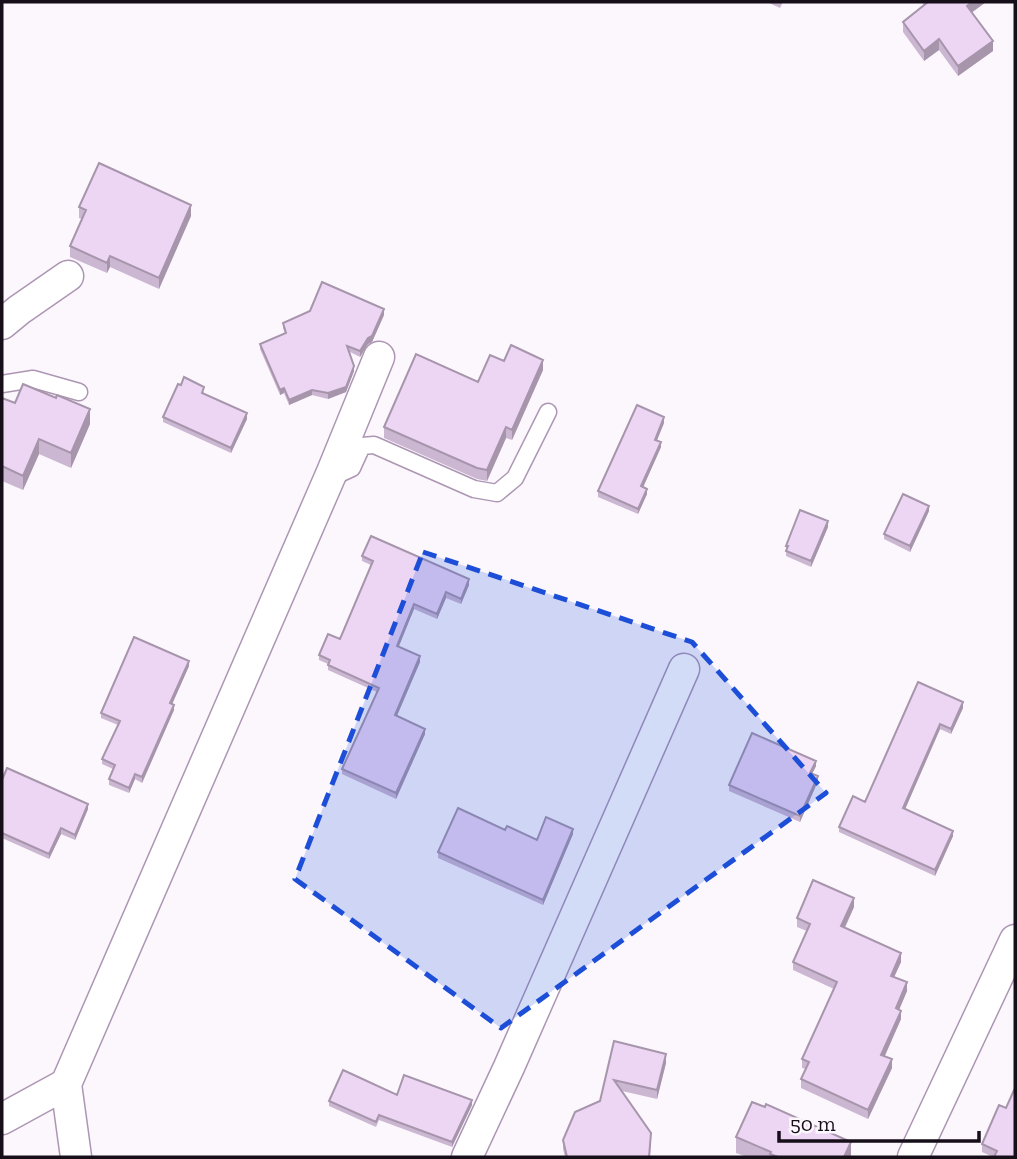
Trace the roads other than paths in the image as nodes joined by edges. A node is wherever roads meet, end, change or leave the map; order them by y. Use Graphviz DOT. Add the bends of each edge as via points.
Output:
graph roads {
  1 [pos="68,276"];
  2 [pos="2,324"];
  3 [pos="379,357"];
  4 [pos="2,384"];
  5 [pos="79,392"];
  6 [pos="548,412"];
  7 [pos="332,472"];
  8 [pos="684,669"];
  9 [pos="1015,940"];
  10 [pos="66,1084"];
  11 [pos="2,1119"];
  12 [pos="76,1157"];
  13 [pos="467,1157"];
  14 [pos="913,1157"];
  1 -- 2 [label="street"];
  3 -- 7 [label="street"];
  4 -- 5 [label="lane" via="33,379"];
  6 -- 7 [label="lane" via="515,478 497,493 474,489 374,445 362,446 352,468"];
  7 -- 10 [label="street"];
  8 -- 13 [label="street"];
  9 -- 14 [label="street"];
  10 -- 11 [label="street"];
  10 -- 12 [label="street"];
}
